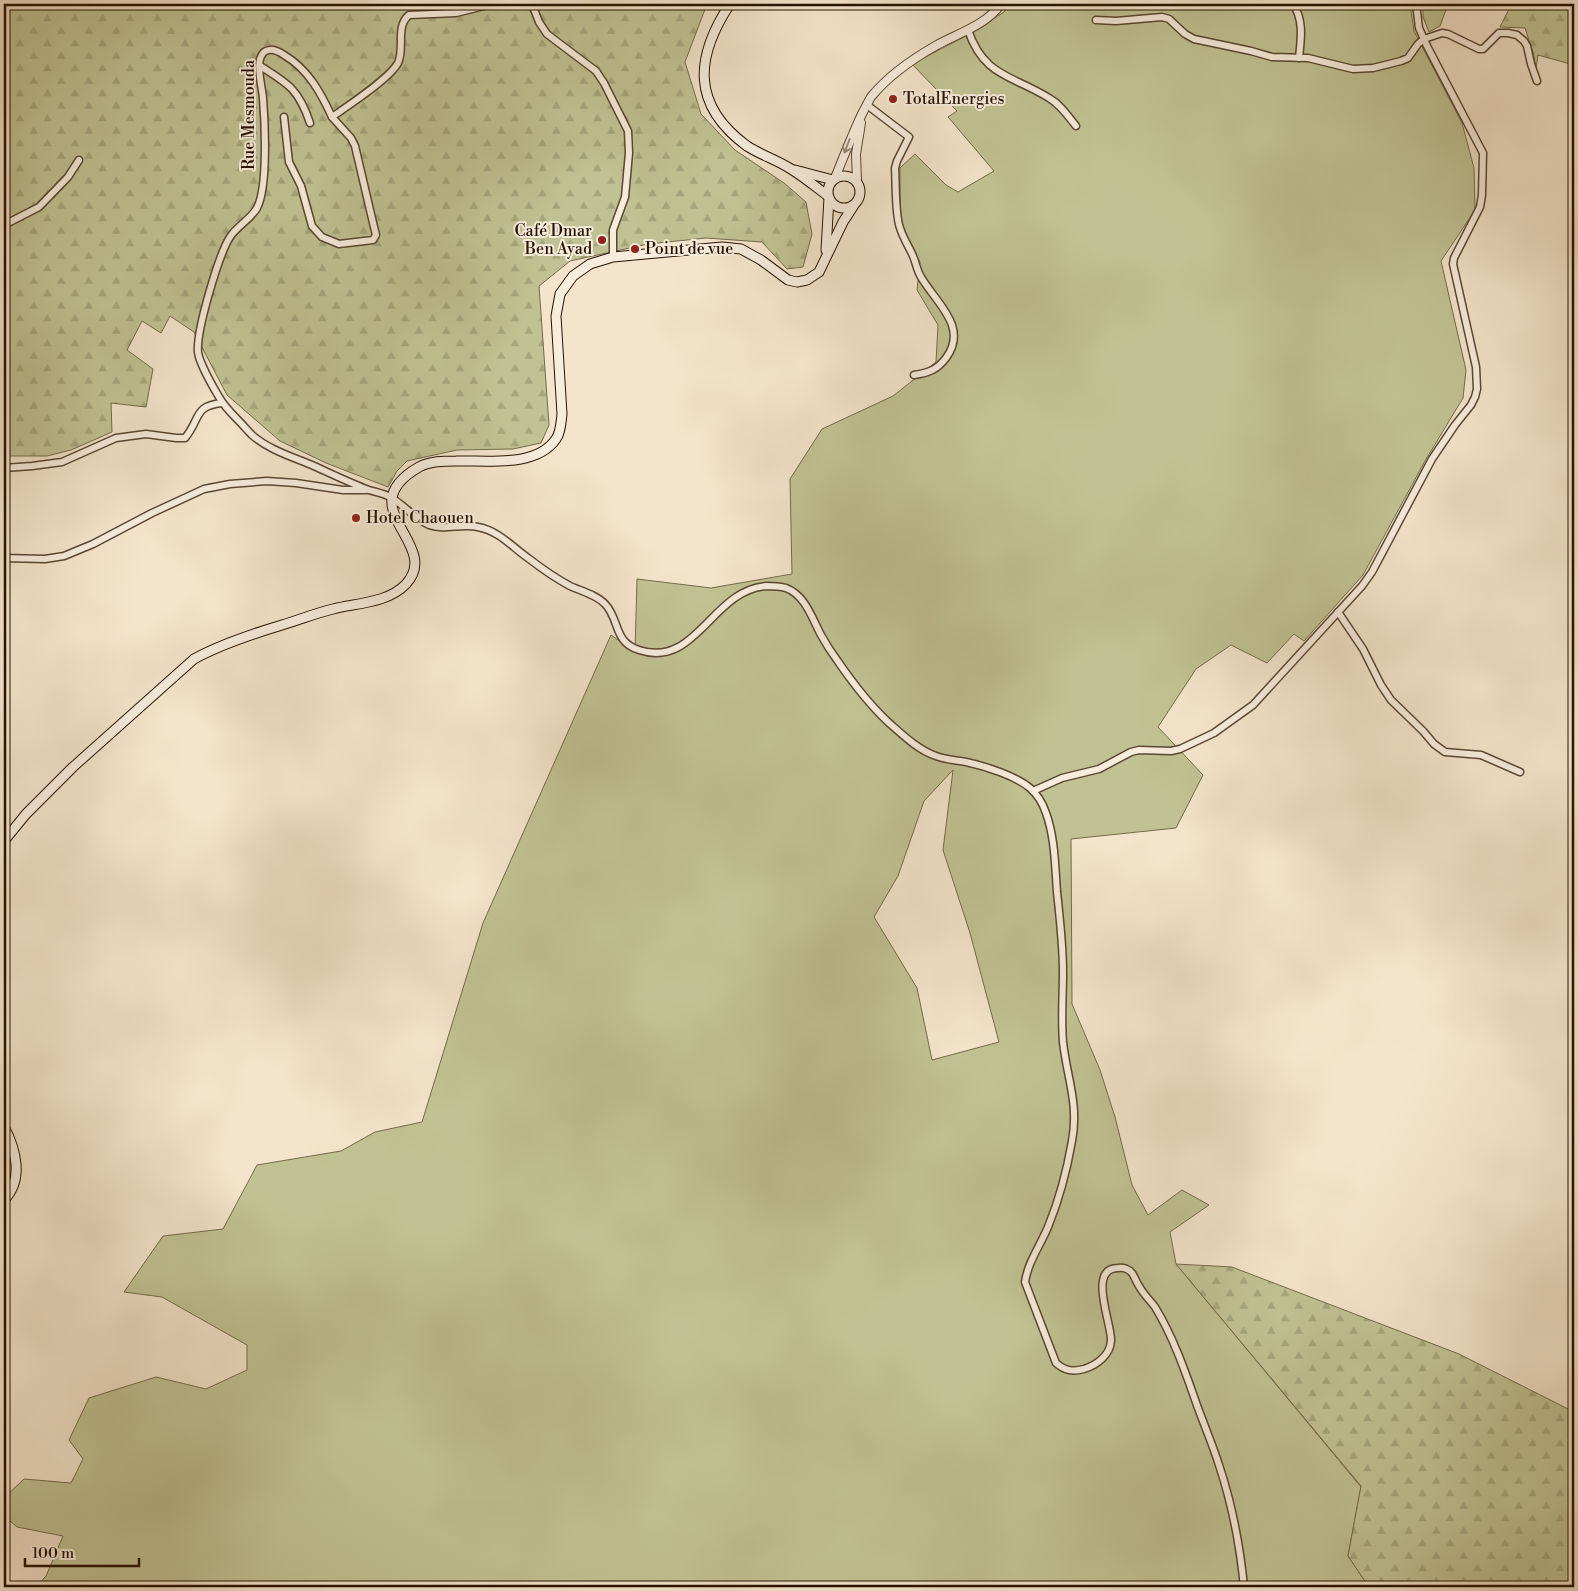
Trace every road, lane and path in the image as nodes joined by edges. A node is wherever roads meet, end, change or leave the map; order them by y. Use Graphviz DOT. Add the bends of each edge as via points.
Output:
graph roads {
  1 [pos="492,4"];
  2 [pos="532,4"];
  3 [pos="730,4"];
  4 [pos="1001,4"];
  5 [pos="1292,4"];
  6 [pos="1416,4"];
  7 [pos="1096,20"];
  8 [pos="968,30"];
  9 [pos="1424,39"];
  10 [pos="1299,58"];
  11 [pos="260,66"];
  12 [pos="1538,81"];
  13 [pos="867,105"];
  14 [pos="862,116"];
  15 [pos="284,117"];
  16 [pos="332,117"];
  17 [pos="310,123"];
  18 [pos="1076,126"];
  19 [pos="79,160"];
  20 [pos="790,169"];
  21 [pos="834,178"];
  22 [pos="857,182"];
  23 [pos="828,197"];
  24 [pos="854,205"];
  25 [pos="4,225"];
  26 [pos="613,257"];
  27 [pos="824,258"];
  28 [pos="914,375"];
  29 [pos="222,403"];
  30 [pos="4,468"];
  31 [pos="370,490"];
  32 [pos="391,497"];
  33 [pos="4,558"];
  34 [pos="1338,612"];
  35 [pos="1520,772"];
  36 [pos="1033,791"];
  37 [pos="4,841"];
  38 [pos="4,1127"];
  39 [pos="4,1200"];
  40 [pos="1244,1587"];
  1 -- 16 [label="street" via="456,13 409,15 402,26 401,54 394,69"];
  2 -- 26 [label="street" via="547,34 596,71 628,130 625,197 613,230"];
  3 -- 20 [label="main road" via="714,30 706,52 704,81 707,97 718,119 737,138"];
  4 -- 8 [label="street"];
  5 -- 10 [label="street" via="1299,15"];
  6 -- 9 [label="street" via="1418,24"];
  7 -- 10 [label="street" via="1162,17 1194,39 1272,57"];
  8 -- 13 [label="street" via="936,46 899,71"];
  8 -- 18 [label="street" via="985,61 1007,77 1050,98"];
  9 -- 10 [label="street" via="1408,58 1374,68 1353,69"];
  9 -- 12 [label="street" via="1448,34 1483,49 1499,33 1517,35 1527,46"];
  9 -- 34 [label="street" via="1483,153 1480,207 1453,264 1476,367 1477,389 1471,405 1432,459 1372,572"];
  11 -- 16 [label="street, Rue Mesmouda" via="261,55 269,50 288,58 312,81"];
  11 -- 17 [label="street" via="294,90 302,100"];
  11 -- 29 [label="street, Rue Mesmouda" via="265,126 259,202 226,246 209,294 198,352"];
  13 -- 14 [label="street"];
  13 -- 28 [label="street" via="909,137 895,168 899,226 920,275 952,323 954,333 951,350 940,365 927,373"];
  14 -- 21 [label="street, one-way"];
  14 -- 22 [label="street" via="856,154"];
  15 -- 16 [label="street" via="289,162 301,186 312,226 322,237 339,244 373,240 376,235 354,142"];
  19 -- 25 [label="street" via="39,208"];
  20 -- 21 [label="main road"];
  20 -- 23 [label="main road"];
  21 -- 22 [label="main road" via="847,176"];
  21 -- 23 [label="main road" via="827,190"];
  22 -- 24 [label="main road" via="861,192"];
  23 -- 24 [label="main road" via="839,208"];
  23 -- 27 [label="main road"];
  24 -- 27 [label="main road"];
  26 -- 27 [label="main road" via="722,247 740,250 761,260 788,280 797,282 814,277"];
  26 -- 32 [label="main road" via="581,268 560,294 556,316 562,414 558,434 547,448 521,459 432,462 402,479"];
  29 -- 30 [label="street" via="207,405 186,438 146,434 116,438 62,462"];
  29 -- 31 [label="street, Rue Mesmouda" via="252,435 272,448"];
  31 -- 32 [label="street, Rue Mesmouda"];
  31 -- 33 [label="street" via="344,490 296,482 230,484 204,489 64,556"];
  32 -- 36 [label="street, Rue Mesmouda" via="430,525 443,528 476,526 498,534 559,579 607,605 618,633 631,647 646,652 673,650 689,641 724,606 746,590 773,586 788,589 802,600 823,639 857,687 884,718 918,748 940,758 976,765 1016,780"];
  32 -- 37 [label="main road" via="396,518 412,547 415,561 410,579 398,592 263,631 194,659 73,767"];
  34 -- 35 [label="street" via="1391,700 1434,744 1445,752 1481,754"];
  34 -- 36 [label="street" via="1253,705 1214,733 1180,749 1131,752 1099,769 1062,778"];
  36 -- 40 [label="street" via="1044,807 1051,833 1064,966 1062,1023 1075,1119 1061,1190 1046,1231 1027,1268 1025,1282 1056,1363 1072,1372 1104,1358 1111,1342 1102,1294 1105,1274 1116,1268 1125,1268 1132,1273 1170,1338 1219,1465 1242,1562"];
  38 -- 39 [label="main road" via="14,1150 16,1171 15,1182"];
}
